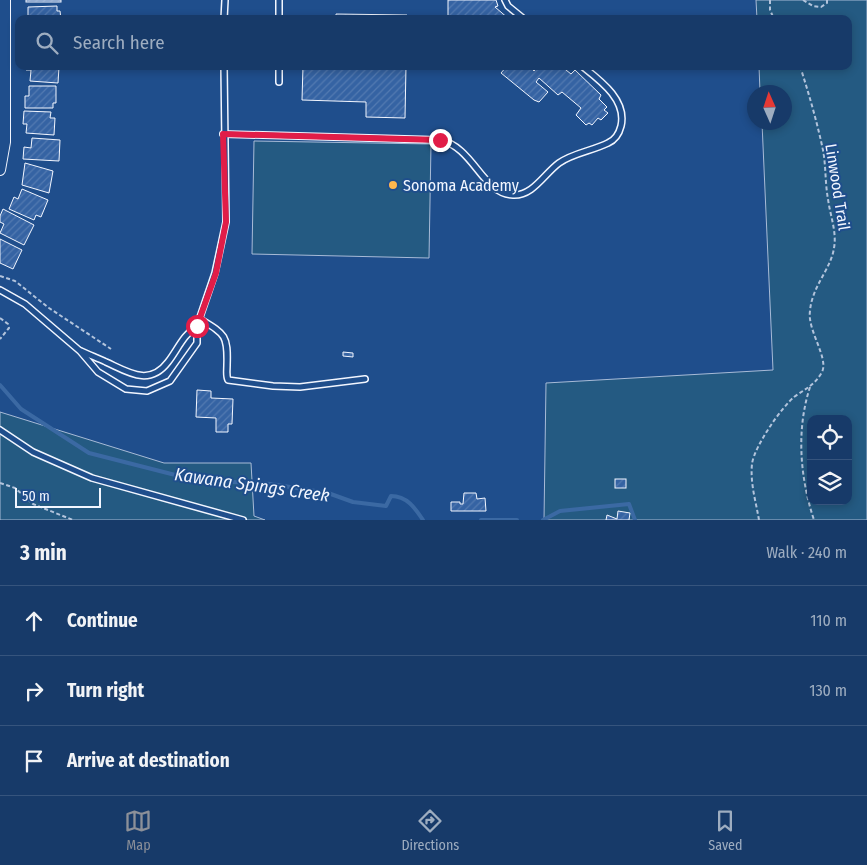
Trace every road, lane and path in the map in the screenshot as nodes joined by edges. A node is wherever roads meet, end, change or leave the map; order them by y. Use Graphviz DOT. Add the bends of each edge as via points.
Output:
graph roads {
  1 [pos="5,0"];
  2 [pos="225,0"];
  3 [pos="279,0"];
  4 [pos="505,0"];
  5 [pos="770,0"];
  6 [pos="803,0"];
  7 [pos="826,0"];
  8 [pos="224,15"];
  9 [pos="279,15"];
  10 [pos="519,15"];
  11 [pos="772,15"];
  12 [pos="2,69"];
  13 [pos="224,70"];
  14 [pos="279,70"];
  15 [pos="587,70"];
  16 [pos="801,70"];
  17 [pos="279,82"];
  18 [pos="223,134"];
  19 [pos="0,170"];
  20 [pos="0,276"];
  21 [pos="0,290"];
  22 [pos="0,318"];
  23 [pos="200,319"];
  24 [pos="197,326"];
  25 [pos="0,339"];
  26 [pos="112,349"];
  27 [pos="80,351"];
  28 [pos="365,379"];
  29 [pos="810,387"];
  30 [pos="0,430"];
  31 [pos="0,483"];
  32 [pos="73,520"];
  33 [pos="243,520"];
  34 [pos="759,520"];
  35 [pos="814,520"];
  1 -- 12 [label="street"];
  2 -- 8 [label="lane"];
  3 -- 9 [label="lane"];
  4 -- 10 [label="lane"];
  5 -- 11 [label="path"];
  6 -- 7 [label="path" via="821,7 827,3"];
  12 -- 19 [label="street" via="4,142"];
  13 -- 18 [label="lane"];
  14 -- 17 [label="lane"];
  15 -- 18 [label="lane" via="616,99 623,117 619,134 610,142 558,164 527,192 514,196 492,186 465,152 452,142"];
  16 -- 29 [label="path, Linwood Trail" via="823,150 835,237 834,249 809,312 811,330 823,358 823,370"];
  18 -- 23 [label="lane" via="226,222 216,273"];
  20 -- 26 [label="path" via="15,281 49,308"];
  21 -- 27 [label="lane" via="25,304"];
  22 -- 25 [label="path" via="9,328"];
  23 -- 24 [label="lane"];
  23 -- 28 [label="lane" via="225,338 228,380 300,387"];
  24 -- 27 [label="lane" via="187,333 166,364 155,374 144,377 131,375"];
  24 -- 27 [label="lane" via="197,343 177,373 170,381 147,391 126,389 98,372"];
  29 -- 34 [label="path, Linwood Trail" via="781,410 752,462 752,484"];
  29 -- 35 [label="path" via="803,407 802,459 806,494"];
  30 -- 33 [label="lane" via="33,452 92,478"];
  31 -- 32 [label="path" via="15,488 33,504 52,514"];
}
